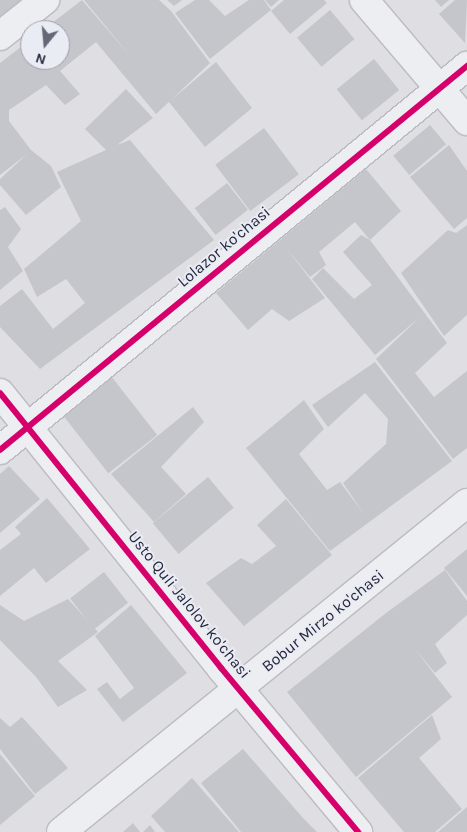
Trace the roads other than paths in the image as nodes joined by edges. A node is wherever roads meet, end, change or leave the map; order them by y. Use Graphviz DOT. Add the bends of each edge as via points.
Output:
graph roads {
  1 [pos="45,0"];
  2 [pos="364,0"];
  3 [pos="0,36"];
  4 [pos="467,66"];
  5 [pos="440,87"];
  6 [pos="467,121"];
  7 [pos="0,393"];
  8 [pos="28,427"];
  9 [pos="0,450"];
  10 [pos="467,503"];
  11 [pos="240,690"];
  12 [pos="61,832"];
  13 [pos="358,832"];
  1 -- 3 [label="street"];
  2 -- 5 [label="street"];
  4 -- 5 [label="street, Lolazor ko'chasi"];
  5 -- 6 [label="street"];
  5 -- 8 [label="street, Lolazor ko'chasi"];
  7 -- 8 [label="street, Usto Quli Jalolov ko'chasi"];
  8 -- 9 [label="street, Lolazor ko'chasi"];
  8 -- 11 [label="street, Usto Quli Jalolov ko'chasi"];
  10 -- 11 [label="street, Bobur Mirzo ko'chasi"];
  11 -- 12 [label="street, Bobur Mirzo ko'chasi"];
  11 -- 13 [label="street, Usto Quli Jalolov ko'chasi"];
}
